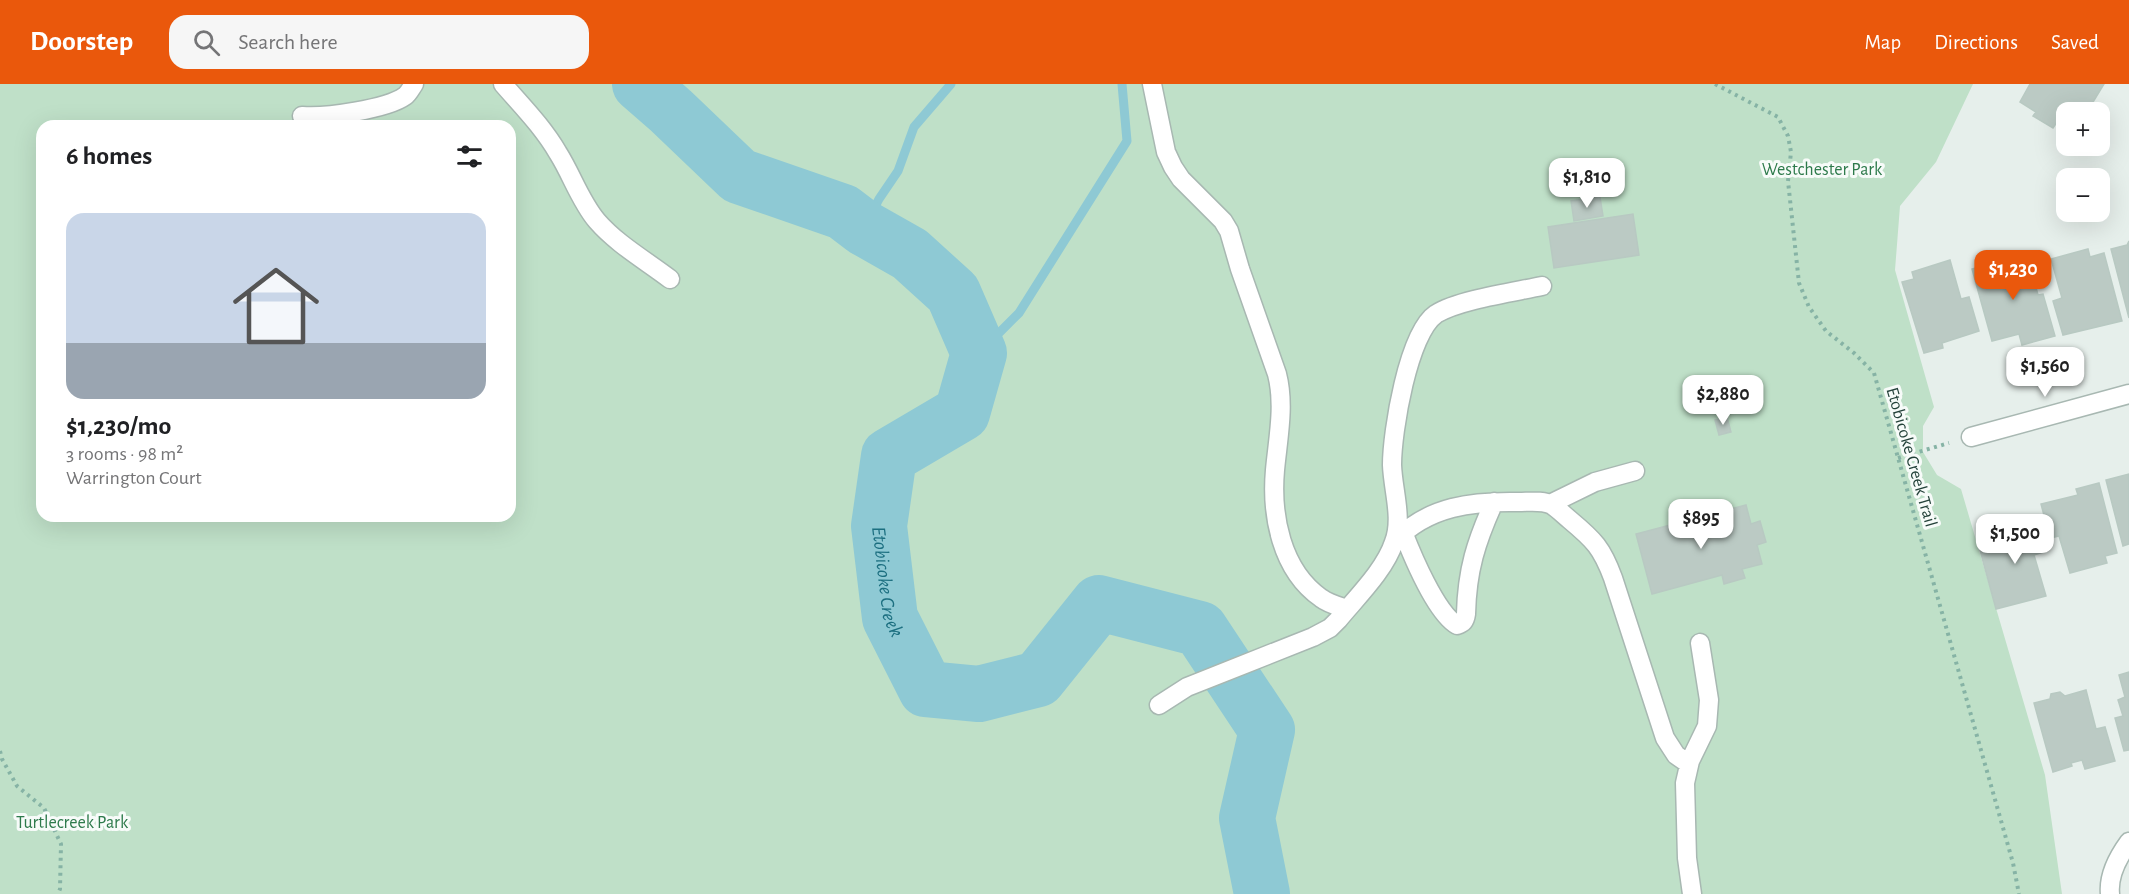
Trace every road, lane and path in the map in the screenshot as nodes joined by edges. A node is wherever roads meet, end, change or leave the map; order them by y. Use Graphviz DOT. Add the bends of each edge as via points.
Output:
graph roads {
  1 [pos="414,84"];
  2 [pos="503,84"];
  3 [pos="1152,84"];
  4 [pos="1715,84"];
  5 [pos="302,116"];
  6 [pos="670,279"];
  7 [pos="1542,286"];
  8 [pos="2129,394"];
  9 [pos="1971,437"];
  10 [pos="1898,458"];
  11 [pos="1635,471"];
  12 [pos="1494,502"];
  13 [pos="1550,504"];
  14 [pos="1399,536"];
  15 [pos="1347,609"];
  16 [pos="1700,643"];
  17 [pos="1159,705"];
  18 [pos="0,751"];
  19 [pos="1689,764"];
  20 [pos="2129,842"];
  21 [pos="58,894"];
  22 [pos="1692,894"];
  23 [pos="2019,894"];
  24 [pos="2110,894"];
  1 -- 5 [label="street" via="403,97 383,105"];
  2 -- 6 [label="street" via="557,151 598,222"];
  3 -- 15 [label="street" via="1166,152 1181,178 1229,231 1280,384 1274,491 1284,546 1297,573 1312,590 1322,599"];
  4 -- 10 [label="path, Etobicoke Creek Trail" via="1778,117 1788,136 1788,181 1799,283 1809,308 1826,331 1874,373"];
  7 -- 14 [label="street" via="1450,308 1434,316 1423,329 1404,384 1394,431 1393,478"];
  8 -- 9 [label="street"];
  9 -- 10 [label="path"];
  10 -- 23 [label="path, Etobicoke Creek Trail"];
  11 -- 13 [label="street" via="1594,482"];
  12 -- 13 [label="street"];
  12 -- 14 [label="street" via="1464,505 1432,515"];
  12 -- 14 [label="street" via="1475,549 1468,576 1465,620 1460,624 1450,620"];
  13 -- 19 [label="street" via="1593,539 1603,553 1665,738 1676,755"];
  14 -- 15 [label="street"];
  15 -- 17 [label="street" via="1330,628 1187,687"];
  16 -- 19 [label="street" via="1708,713 1705,732"];
  18 -- 21 [label="path" via="18,786 44,808 61,844"];
  19 -- 22 [label="street" via="1685,783"];
  20 -- 24 [label="street" via="2114,867"];
}
